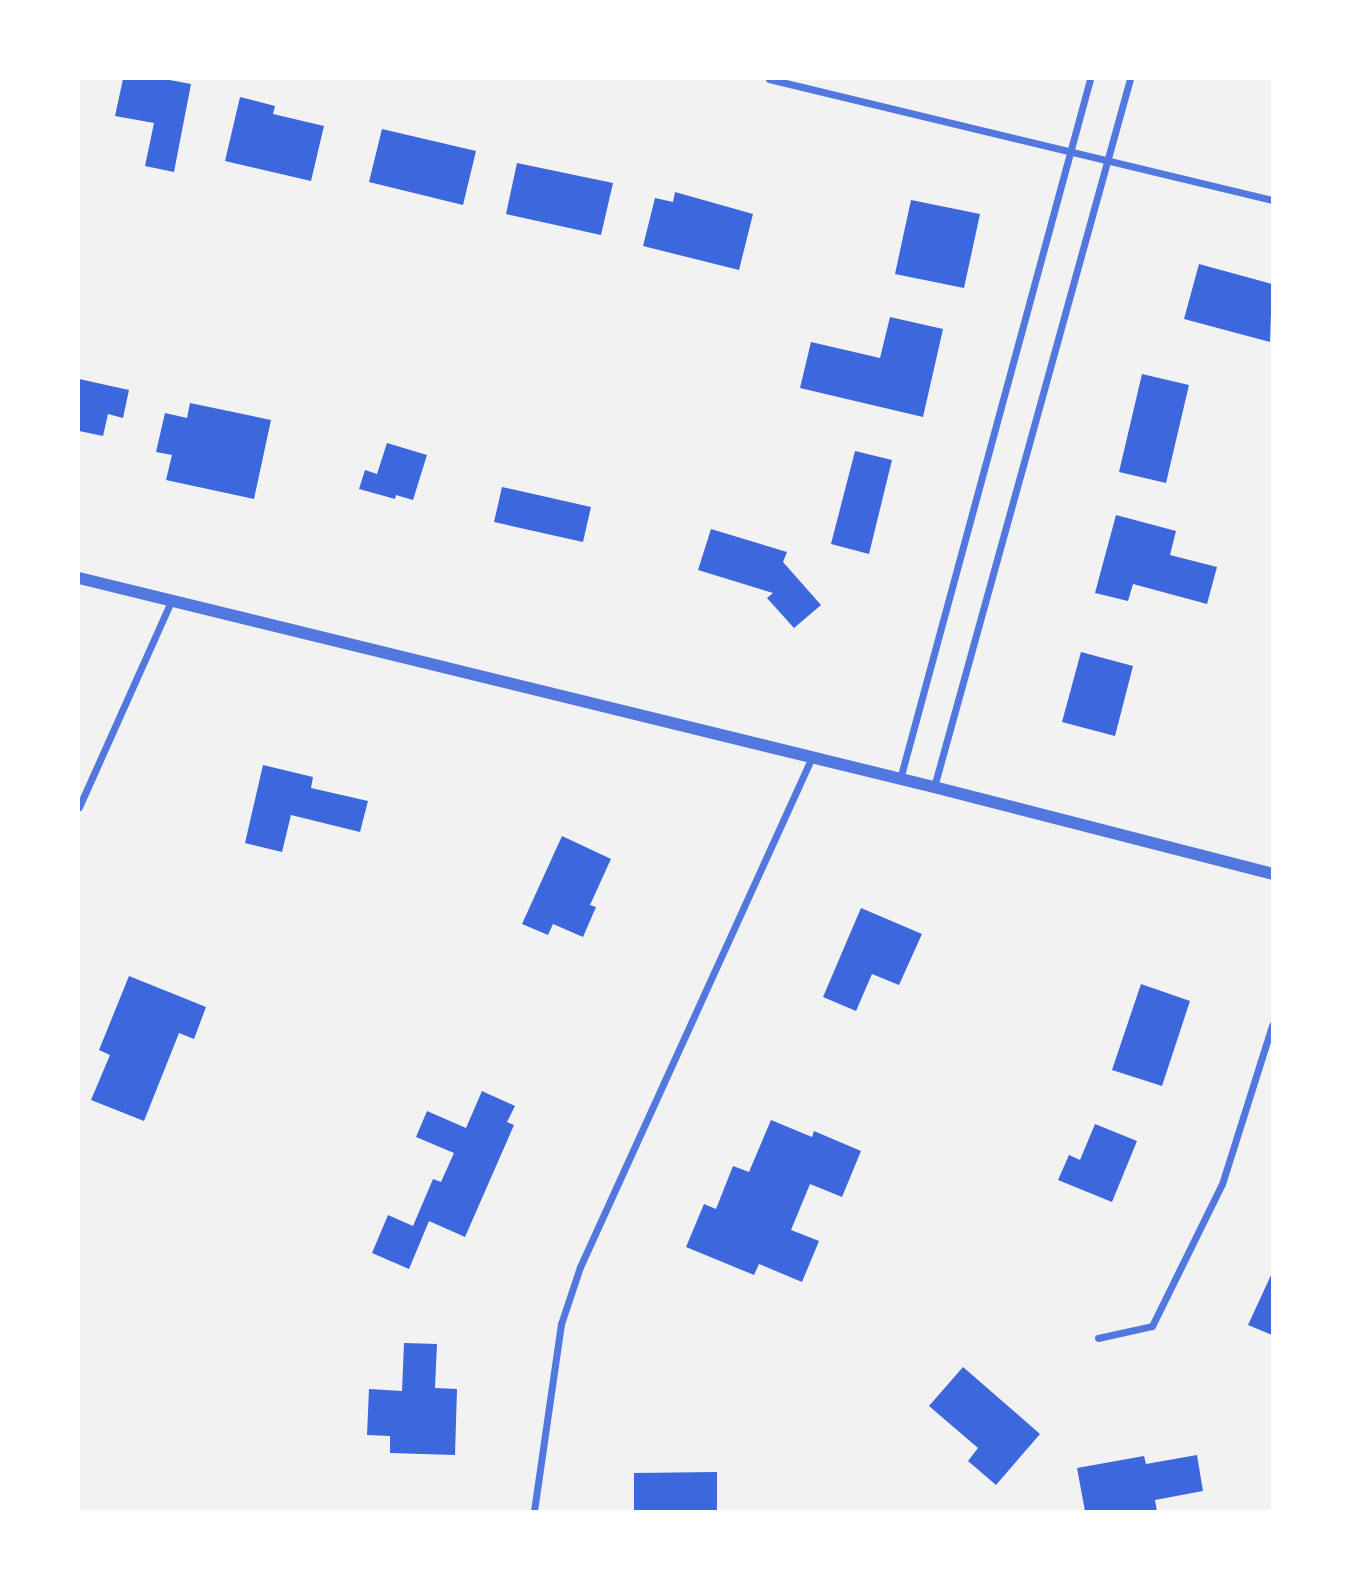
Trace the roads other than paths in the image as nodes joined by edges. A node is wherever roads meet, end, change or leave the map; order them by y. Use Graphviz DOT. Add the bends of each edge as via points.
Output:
graph roads {
  1 [pos="769,79"];
  2 [pos="1090,79"];
  3 [pos="1130,79"];
  4 [pos="1072,150"];
  5 [pos="1106,159"];
  6 [pos="1272,200"];
  7 [pos="79,578"];
  8 [pos="172,598"];
  9 [pos="812,757"];
  10 [pos="900,779"];
  11 [pos="934,787"];
  12 [pos="79,807"];
  13 [pos="1272,874"];
  14 [pos="1272,1025"];
  15 [pos="1098,1338"];
  16 [pos="534,1511"];
  1 -- 4 [label="street"];
  2 -- 4 [label="street"];
  3 -- 5 [label="street"];
  4 -- 5 [label="street"];
  4 -- 10 [label="street"];
  5 -- 6 [label="street"];
  5 -- 11 [label="street"];
  7 -- 8 [label="street"];
  8 -- 9 [label="street"];
  8 -- 12 [label="street"];
  9 -- 10 [label="street"];
  9 -- 16 [label="street" via="580,1266 561,1324"];
  10 -- 11 [label="street"];
  11 -- 13 [label="street"];
  14 -- 15 [label="street" via="1222,1184 1152,1326"];
}
